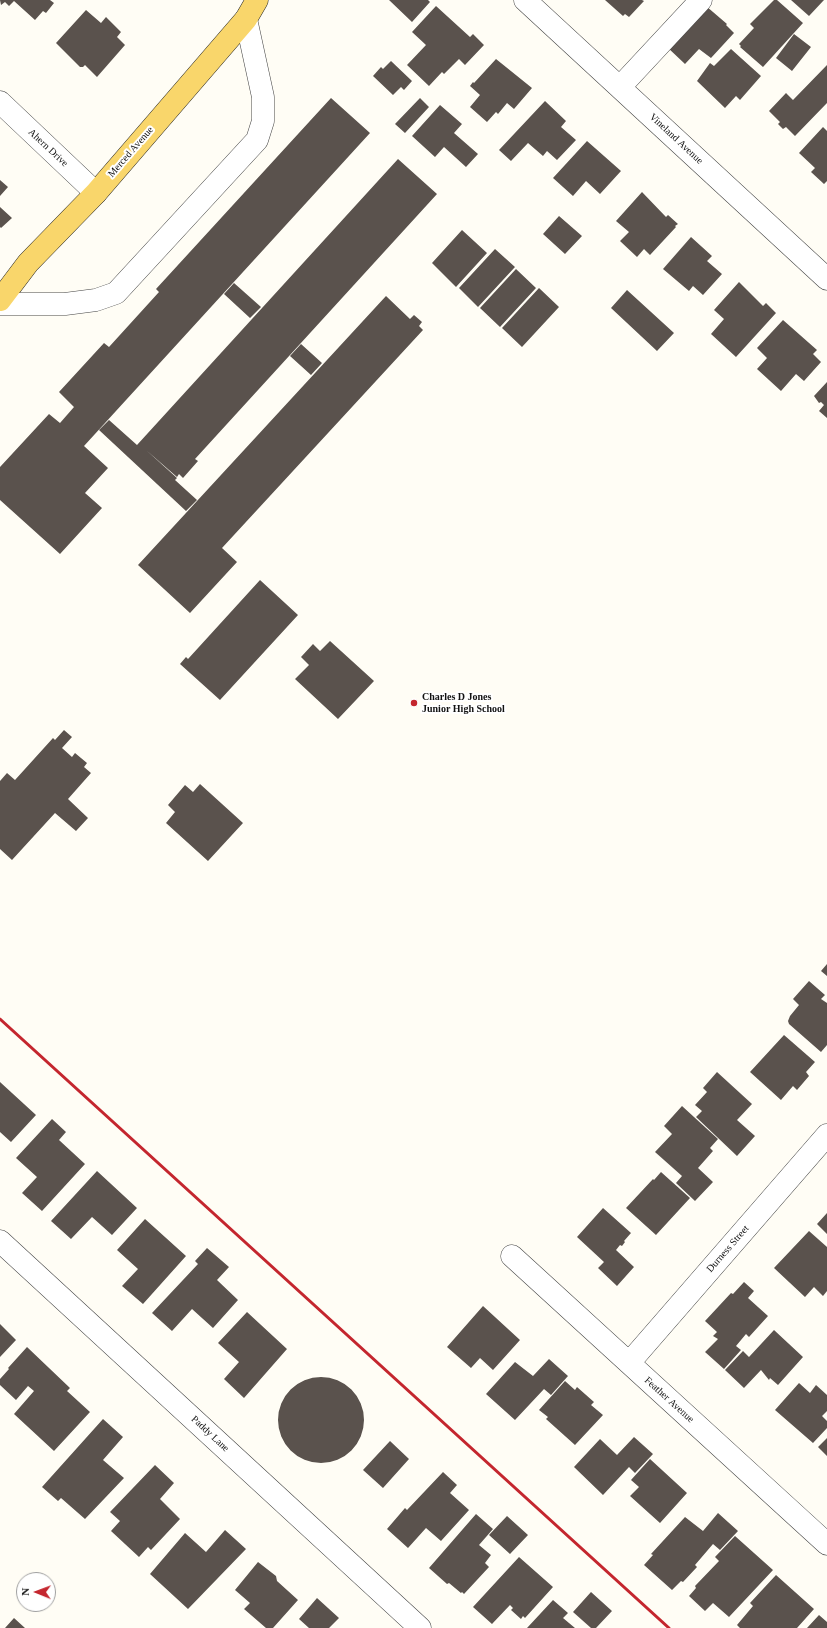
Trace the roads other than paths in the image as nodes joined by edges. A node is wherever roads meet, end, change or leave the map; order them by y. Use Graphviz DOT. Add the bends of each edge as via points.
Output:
graph roads {
  1 [pos="257,0"];
  2 [pos="525,0"];
  3 [pos="701,0"];
  4 [pos="246,19"];
  5 [pos="620,87"];
  6 [pos="0,102"];
  7 [pos="96,193"];
  8 [pos="827,278"];
  9 [pos="0,300"];
  10 [pos="0,304"];
  11 [pos="827,1135"];
  12 [pos="0,1241"];
  13 [pos="512,1256"];
  14 [pos="629,1363"];
  15 [pos="827,1544"];
  16 [pos="420,1628"];
  1 -- 4 [label="main road, Merced Avenue"];
  2 -- 5 [label="street, Vineland Avenue"];
  3 -- 5 [label="street"];
  4 -- 7 [label="main road, Merced Avenue"];
  4 -- 10 [label="street" via="263,97 263,121 257,140 116,293 96,300 65,304"];
  5 -- 8 [label="street, Vineland Avenue"];
  6 -- 7 [label="street, Ahern Drive"];
  7 -- 9 [label="main road, Merced Avenue" via="28,263"];
  11 -- 14 [label="street, Durness Street"];
  12 -- 16 [label="street, Paddy Lane"];
  13 -- 14 [label="street, Feather Avenue"];
  14 -- 15 [label="street, Feather Avenue"];
}
